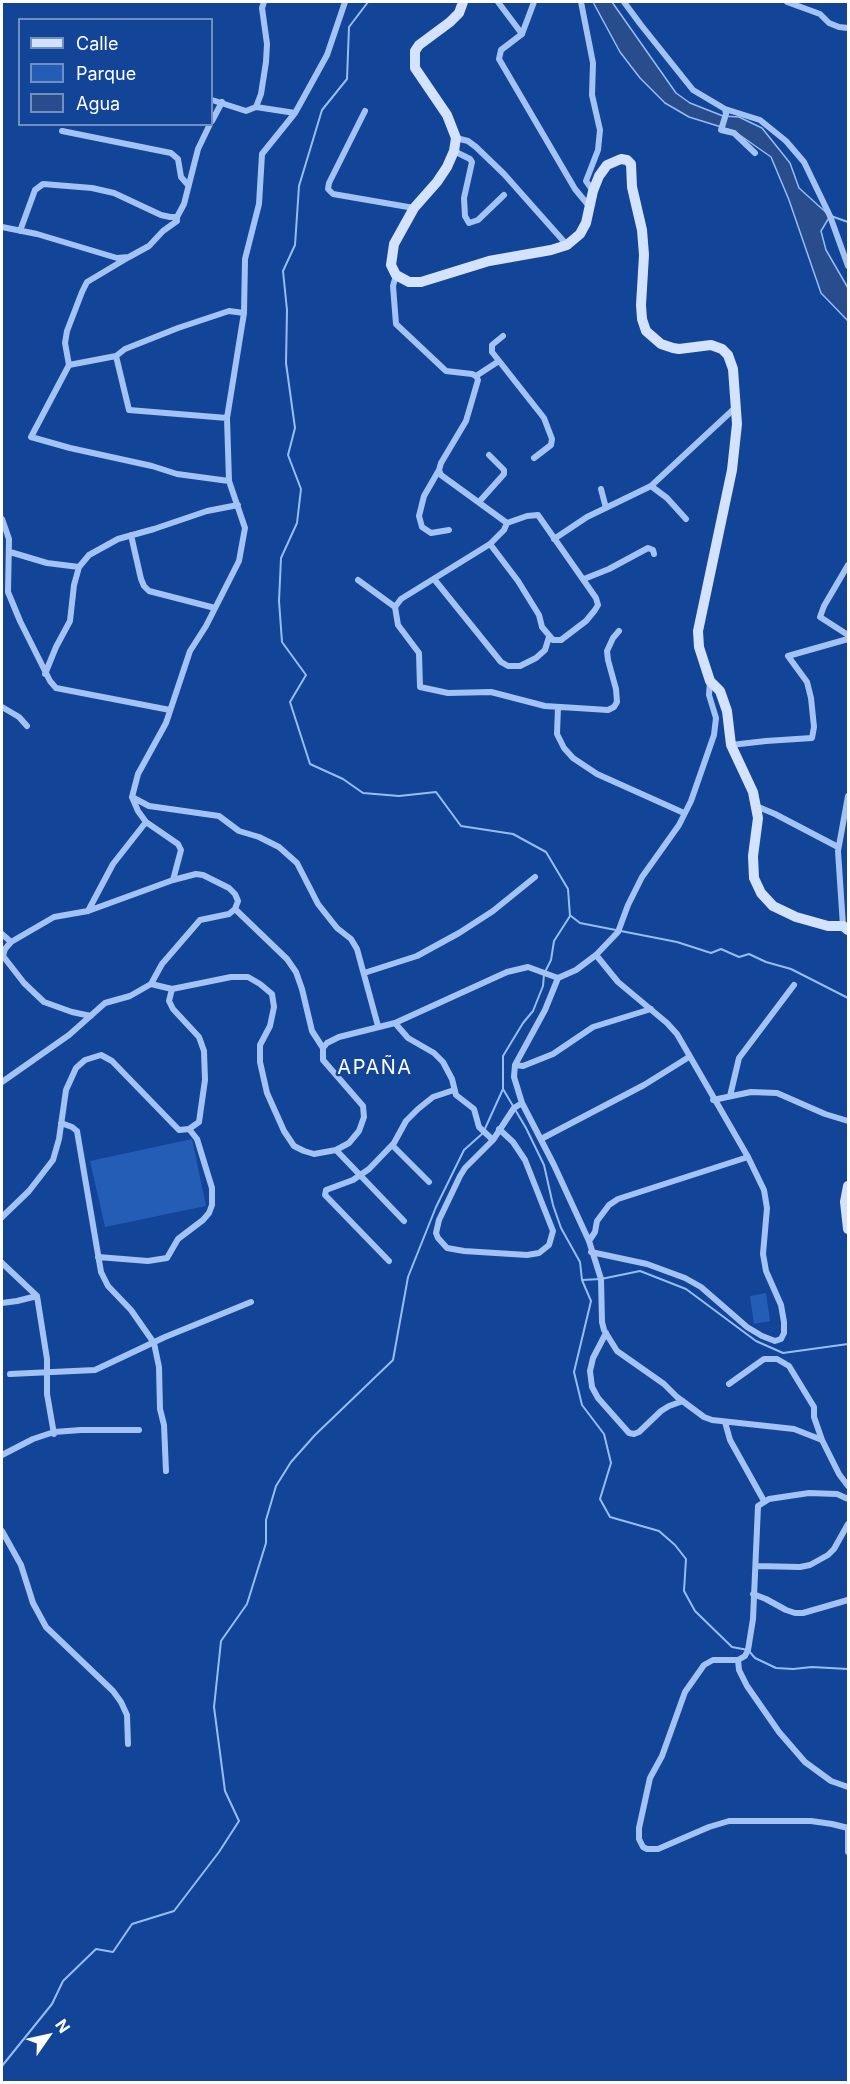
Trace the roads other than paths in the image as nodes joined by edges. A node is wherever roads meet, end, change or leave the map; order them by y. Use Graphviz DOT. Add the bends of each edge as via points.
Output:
graph roads {
  1 [pos="264,2"];
  2 [pos="345,2"];
  3 [pos="463,2"];
  4 [pos="498,2"];
  5 [pos="534,2"];
  6 [pos="581,2"];
  7 [pos="624,2"];
  8 [pos="787,2"];
  9 [pos="849,28"];
  10 [pos="522,34"];
  11 [pos="213,100"];
  12 [pos="222,102"];
  13 [pos="256,107"];
  14 [pos="365,111"];
  15 [pos="725,111"];
  16 [pos="295,113"];
  17 [pos="213,119"];
  18 [pos="210,126"];
  19 [pos="62,131"];
  20 [pos="456,138"];
  21 [pos="454,151"];
  22 [pos="755,153"];
  23 [pos="188,185"];
  24 [pos="593,191"];
  25 [pos="504,195"];
  26 [pos="590,207"];
  27 [pos="414,208"];
  28 [pos="177,217"];
  29 [pos="2,227"];
  30 [pos="20,231"];
  31 [pos="567,245"];
  32 [pos="129,257"];
  33 [pos="849,266"];
  34 [pos="396,275"];
  35 [pos="244,313"];
  36 [pos="503,336"];
  37 [pos="116,356"];
  38 [pos="499,362"];
  39 [pos="69,365"];
  40 [pos="476,376"];
  41 [pos="737,407"];
  42 [pos="226,418"];
  43 [pos="489,455"];
  44 [pos="534,458"];
  45 [pos="439,470"];
  46 [pos="229,481"];
  47 [pos="651,486"];
  48 [pos="601,489"];
  49 [pos="479,502"];
  50 [pos="238,505"];
  51 [pos="606,508"];
  52 [pos="2,519"];
  53 [pos="686,519"];
  54 [pos="507,523"];
  55 [pos="449,530"];
  56 [pos="131,535"];
  57 [pos="554,539"];
  58 [pos="490,544"];
  59 [pos="9,552"];
  60 [pos="654,554"];
  61 [pos="849,565"];
  62 [pos="79,567"];
  63 [pos="434,579"];
  64 [pos="584,579"];
  65 [pos="358,580"];
  66 [pos="395,607"];
  67 [pos="215,608"];
  68 [pos="619,631"];
  69 [pos="549,637"];
  70 [pos="849,637"];
  71 [pos="45,675"];
  72 [pos="710,681"];
  73 [pos="2,707"];
  74 [pos="558,707"];
  75 [pos="170,710"];
  76 [pos="27,726"];
  77 [pos="731,745"];
  78 [pos="132,796"];
  79 [pos="849,796"];
  80 [pos="755,806"];
  81 [pos="684,813"];
  82 [pos="146,822"];
  83 [pos="838,847"];
  84 [pos="535,877"];
  85 [pos="173,880"];
  86 [pos="235,909"];
  87 [pos="88,911"];
  88 [pos="846,928"];
  89 [pos="2,934"];
  90 [pos="11,942"];
  91 [pos="596,955"];
  92 [pos="364,972"];
  93 [pos="558,978"];
  94 [pos="151,984"];
  95 [pos="794,985"];
  96 [pos="172,989"];
  97 [pos="651,1009"];
  98 [pos="91,1016"];
  99 [pos="395,1023"];
  100 [pos="378,1026"];
  101 [pos="323,1048"];
  102 [pos="690,1057"];
  103 [pos="515,1065"];
  104 [pos="2,1082"];
  105 [pos="454,1090"];
  106 [pos="730,1096"];
  107 [pos="713,1100"];
  108 [pos="522,1103"];
  109 [pos="849,1121"];
  110 [pos="61,1122"];
  111 [pos="189,1129"];
  112 [pos="499,1129"];
  113 [pos="491,1138"];
  114 [pos="541,1139"];
  115 [pos="392,1145"];
  116 [pos="336,1150"];
  117 [pos="748,1158"];
  118 [pos="360,1175"];
  119 [pos="429,1182"];
  120 [pos="849,1186"];
  121 [pos="2,1217"];
  122 [pos="405,1221"];
  123 [pos="849,1228"];
  124 [pos="589,1241"];
  125 [pos="591,1252"];
  126 [pos="98,1257"];
  127 [pos="389,1261"];
  128 [pos="2,1263"];
  129 [pos="37,1296"];
  130 [pos="251,1302"];
  131 [pos="2,1303"];
  132 [pos="606,1333"];
  133 [pos="154,1343"];
  134 [pos="48,1372"];
  135 [pos="10,1374"];
  136 [pos="729,1384"];
  137 [pos="682,1401"];
  138 [pos="725,1422"];
  139 [pos="139,1430"];
  140 [pos="54,1434"];
  141 [pos="822,1440"];
  142 [pos="2,1455"];
  143 [pos="166,1471"];
  144 [pos="849,1486"];
  145 [pos="849,1499"];
  146 [pos="764,1501"];
  147 [pos="849,1524"];
  148 [pos="2,1531"];
  149 [pos="756,1566"];
  150 [pos="753,1594"];
  151 [pos="849,1600"];
  152 [pos="738,1660"];
  153 [pos="128,1744"];
  154 [pos="849,1787"];
  155 [pos="848,1828"];
  156 [pos="849,1852"];
  1 -- 13 [label="street" via="266,62"];
  2 -- 16 [label="street" via="327,56"];
  3 -- 20 [label="main road" via="450,22 419,45 414,58 415,68 447,115"];
  4 -- 10 [label="street"];
  5 -- 10 [label="street"];
  6 -- 24 [label="street" via="600,130 598,150 586,181"];
  7 -- 15 [label="street" via="693,90"];
  8 -- 9 [label="street" via="820,14 833,25"];
  10 -- 26 [label="street" via="501,50 499,59 575,189"];
  11 -- 12 [label="street"];
  12 -- 13 [label="street" via="246,111"];
  12 -- 17 [label="street"];
  13 -- 16 [label="street"];
  14 -- 27 [label="street" via="328,189 333,194"];
  15 -- 22 [label="street" via="722,130 734,133"];
  15 -- 33 [label="street" via="760,120 804,162"];
  16 -- 35 [label="street" via="262,154 259,204 245,259"];
  18 -- 23 [label="street"];
  19 -- 23 [label="street" via="171,153"];
  20 -- 21 [label="main road"];
  20 -- 31 [label="street" via="468,141 504,174"];
  21 -- 25 [label="street" via="472,162 464,198 469,223 478,220"];
  21 -- 27 [label="main road" via="447,167"];
  23 -- 28 [label="street"];
  24 -- 26 [label="main road"];
  24 -- 41 [label="main road" via="607,165 621,159 631,164 642,230 640,305 646,331 661,344 673,348 711,345 722,349 731,362"];
  26 -- 31 [label="main road" via="580,234"];
  27 -- 34 [label="main road" via="394,244 391,265"];
  28 -- 30 [label="street" via="161,215 114,193 43,184 35,190"];
  28 -- 32 [label="street" via="149,246"];
  29 -- 30 [label="street"];
  30 -- 32 [label="street" via="117,258"];
  31 -- 34 [label="main road" via="489,261 421,282 409,282"];
  32 -- 39 [label="street" via="87,282 64,343"];
  34 -- 40 [label="street" via="396,324 446,371"];
  35 -- 37 [label="street" via="229,311 178,327"];
  35 -- 42 [label="street"];
  36 -- 38 [label="street" via="491,350"];
  37 -- 39 [label="street"];
  37 -- 42 [label="street" via="129,410"];
  38 -- 40 [label="street"];
  38 -- 44 [label="street" via="549,431 551,445"];
  39 -- 46 [label="street" via="31,437 177,474"];
  40 -- 45 [label="street" via="466,421"];
  41 -- 47 [label="street"];
  41 -- 72 [label="main road" via="732,470 698,631"];
  42 -- 46 [label="street"];
  43 -- 49 [label="street" via="504,474"];
  45 -- 49 [label="street"];
  45 -- 55 [label="street" via="424,496 419,516 422,527 431,533"];
  46 -- 50 [label="street"];
  47 -- 51 [label="street"];
  47 -- 53 [label="street"];
  48 -- 51 [label="street"];
  49 -- 54 [label="street"];
  50 -- 56 [label="street"];
  50 -- 67 [label="street" via="245,528 239,561"];
  51 -- 57 [label="street"];
  52 -- 59 [label="street"];
  54 -- 57 [label="street" via="538,515"];
  54 -- 58 [label="street"];
  56 -- 62 [label="street" via="89,555"];
  56 -- 67 [label="street" via="141,579 149,591"];
  57 -- 64 [label="street"];
  58 -- 63 [label="street"];
  58 -- 69 [label="street" via="518,580"];
  59 -- 62 [label="street"];
  59 -- 71 [label="street" via="8,592"];
  60 -- 64 [label="street" via="648,548"];
  61 -- 70 [label="street" via="820,617"];
  62 -- 71 [label="street" via="70,621"];
  63 -- 66 [label="street"];
  63 -- 69 [label="street" via="508,666 520,666 536,658 545,650"];
  64 -- 69 [label="street" via="596,598 595,610 561,640"];
  65 -- 66 [label="street"];
  66 -- 74 [label="street" via="398,625 420,653 420,687 448,693 491,692"];
  67 -- 75 [label="street" via="190,651"];
  68 -- 74 [label="street" via="607,651 616,689 614,707"];
  70 -- 77 [label="street" via="788,656 807,682 813,714 812,738"];
  71 -- 75 [label="street" via="56,688"];
  72 -- 77 [label="main road" via="720,691 727,711"];
  72 -- 81 [label="street" via="709,695 716,718 714,735"];
  73 -- 76 [label="street"];
  74 -- 81 [label="street" via="557,734 573,758 606,778"];
  75 -- 78 [label="street" via="158,741 138,774"];
  77 -- 80 [label="main road" via="753,792"];
  78 -- 82 [label="street"];
  78 -- 92 [label="street" via="149,806 219,816 239,831 279,847 297,863 318,904 351,939"];
  79 -- 83 [label="street"];
  80 -- 83 [label="street"];
  80 -- 88 [label="main road" via="758,818 754,878 761,893 773,906 796,917"];
  81 -- 91 [label="street" via="642,877 618,932"];
  82 -- 85 [label="street" via="178,844"];
  82 -- 87 [label="street" via="113,864"];
  83 -- 88 [label="street"];
  84 -- 92 [label="street" via="459,933 417,956"];
  85 -- 86 [label="street" via="196,874 210,878 235,894"];
  85 -- 87 [label="street"];
  86 -- 94 [label="street" via="200,920 162,964"];
  86 -- 101 [label="street" via="296,972 312,1031"];
  87 -- 90 [label="street" via="54,917"];
  89 -- 90 [label="street"];
  90 -- 98 [label="street" via="3,956 31,990 45,1002"];
  91 -- 93 [label="street"];
  91 -- 97 [label="street" via="618,982"];
  92 -- 100 [label="street"];
  93 -- 99 [label="street" via="528,968 507,972"];
  93 -- 103 [label="street"];
  94 -- 96 [label="street"];
  94 -- 98 [label="street" via="130,996 105,1003"];
  95 -- 106 [label="street" via="739,1058"];
  96 -- 111 [label="street" via="173,1009 199,1037 204,1051 205,1080 199,1122"];
  96 -- 116 [label="street" via="248,977 272,994 270,1026 260,1046 267,1093 294,1146 314,1154"];
  97 -- 102 [label="street" via="677,1034"];
  97 -- 103 [label="street" via="593,1027 553,1054 523,1066"];
  98 -- 104 [label="street"];
  99 -- 100 [label="street"];
  99 -- 105 [label="street" via="408,1038 443,1062"];
  100 -- 101 [label="street" via="339,1036"];
  101 -- 116 [label="street" via="323,1060 363,1106 359,1131"];
  102 -- 107 [label="street"];
  102 -- 114 [label="street"];
  103 -- 108 [label="street" via="514,1077"];
  105 -- 113 [label="street" via="474,1109 479,1127"];
  105 -- 115 [label="street" via="433,1097 418,1109"];
  106 -- 107 [label="street"];
  106 -- 109 [label="street" via="777,1093"];
  107 -- 117 [label="street"];
  108 -- 112 [label="street"];
  108 -- 114 [label="street"];
  110 -- 111 [label="street" via="66,1090 76,1068 101,1055 112,1061 179,1130"];
  110 -- 121 [label="street" via="53,1160"];
  110 -- 126 [label="street" via="76,1131"];
  111 -- 126 [label="street" via="197,1139 212,1188 209,1213 178,1239 168,1258 148,1261"];
  112 -- 113 [label="street"];
  112 -- 113 [label="street" via="525,1160 553,1231 549,1245 539,1253 464,1251 447,1248 438,1238 439,1220 460,1176"];
  114 -- 124 [label="street"];
  115 -- 118 [label="street"];
  115 -- 119 [label="street"];
  116 -- 118 [label="street"];
  117 -- 124 [label="street" via="618,1199 597,1221"];
  117 -- 125 [label="street" via="764,1190 763,1254 783,1312 781,1339 775,1341 747,1327 685,1278 647,1264"];
  118 -- 122 [label="street"];
  118 -- 127 [label="street" via="326,1190 325,1195"];
  120 -- 123 [label="main road" via="844,1202"];
  124 -- 125 [label="street"];
  125 -- 132 [label="street" via="601,1280"];
  126 -- 133 [label="street" via="108,1286"];
  128 -- 129 [label="street"];
  129 -- 131 [label="street"];
  129 -- 134 [label="street"];
  130 -- 133 [label="street"];
  132 -- 137 [label="street" via="617,1351"];
  132 -- 137 [label="street" via="593,1358 592,1387 629,1432 639,1432 662,1411"];
  133 -- 134 [label="street" via="95,1370"];
  133 -- 143 [label="street"];
  134 -- 135 [label="street"];
  134 -- 140 [label="street" via="47,1394"];
  136 -- 141 [label="street" via="764,1359 777,1359 789,1366 814,1407"];
  137 -- 138 [label="street" via="704,1417"];
  138 -- 141 [label="street" via="794,1429"];
  138 -- 146 [label="street" via="730,1440"];
  139 -- 140 [label="street" via="69,1430"];
  140 -- 142 [label="street" via="39,1436"];
  141 -- 144 [label="street"];
  145 -- 146 [label="street" via="824,1493"];
  146 -- 149 [label="street" via="758,1506"];
  147 -- 149 [label="street" via="834,1549 810,1565"];
  148 -- 153 [label="street" via="21,1565 33,1603 46,1627 121,1702 127,1715"];
  149 -- 150 [label="street"];
  150 -- 151 [label="street" via="795,1613"];
  150 -- 152 [label="street" via="748,1650"];
  152 -- 154 [label="street" via="747,1686 779,1732 806,1762 831,1781"];
  152 -- 155 [label="street" via="708,1662 685,1692 650,1778 639,1828 641,1844 657,1849 729,1821 811,1821"];
  155 -- 156 [label="street"];
}
